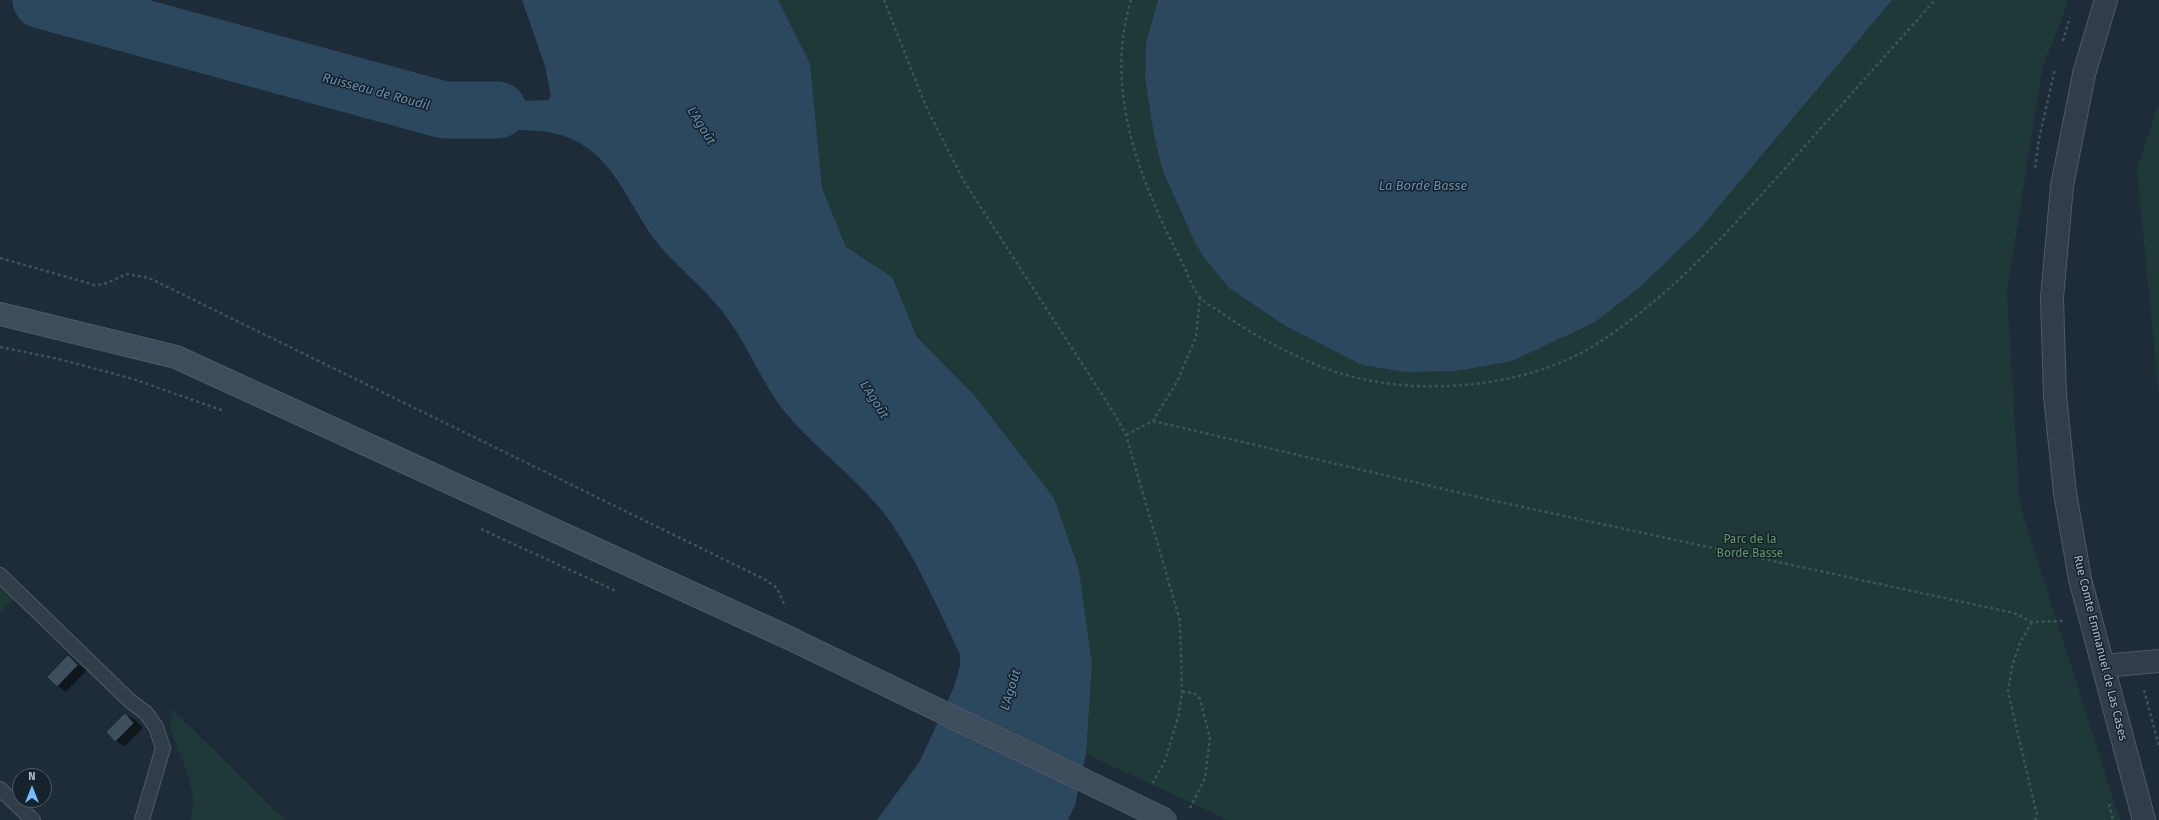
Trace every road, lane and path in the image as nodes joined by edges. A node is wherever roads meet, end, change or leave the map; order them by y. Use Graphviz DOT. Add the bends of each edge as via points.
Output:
graph roads {
  1 [pos="884,0"];
  2 [pos="1131,0"];
  3 [pos="1935,0"];
  4 [pos="2106,0"];
  5 [pos="0,258"];
  6 [pos="1200,298"];
  7 [pos="0,314"];
  8 [pos="0,347"];
  9 [pos="228,413"];
  10 [pos="1153,421"];
  11 [pos="1126,435"];
  12 [pos="0,575"];
  13 [pos="2089,616"];
  14 [pos="2032,622"];
  15 [pos="787,637"];
  16 [pos="2150,661"];
  17 [pos="2103,666"];
  18 [pos="1182,692"];
  19 [pos="2159,746"];
  20 [pos="1152,784"];
  21 [pos="0,788"];
  22 [pos="1187,813"];
  23 [pos="33,820"];
  24 [pos="142,820"];
  25 [pos="1166,820"];
  26 [pos="2035,820"];
  27 [pos="2144,820"];
  1 -- 11 [label="path" via="927,109 965,184"];
  2 -- 6 [label="path" via="1125,18 1120,73 1127,130 1149,193"];
  3 -- 6 [label="path" via="1724,235 1664,292 1630,320 1594,346 1561,362 1527,374 1441,386 1398,385 1356,378 1273,346"];
  4 -- 13 [label="street, Rue Comte Emmanuel de Las Cases" via="2084,74 2062,186 2052,298 2055,396 2065,494"];
  5 -- 15 [label="path" via="95,284 104,284 127,274 149,278 766,580 777,588 784,601"];
  6 -- 10 [label="path" via="1196,337 1177,382"];
  7 -- 15 [label="main road" via="176,357"];
  8 -- 9 [label="path" via="59,359 133,379"];
  10 -- 11 [label="path"];
  10 -- 14 [label="path" via="1486,499 2014,613"];
  11 -- 18 [label="path" via="1180,621"];
  12 -- 24 [label="lane" via="130,701 146,713 156,726 163,748"];
  13 -- 14 [label="path" via="2065,621"];
  13 -- 17 [label="street, Rue Comte Emmanuel de Las Cases"];
  14 -- 26 [label="path" via="2020,643 2012,667 2008,692 2036,815"];
  15 -- 25 [label="main road, bridge"];
  16 -- 17 [label="street"];
  16 -- 19 [label="path" via="2145,695"];
  17 -- 27 [label="street, Rue Comte Emmanuel de Las Cases"];
  18 -- 20 [label="path" via="1178,718 1164,763"];
  18 -- 22 [label="path" via="1194,693 1200,699 1210,738 1205,778"];
  21 -- 23 [label="lane"];
}
